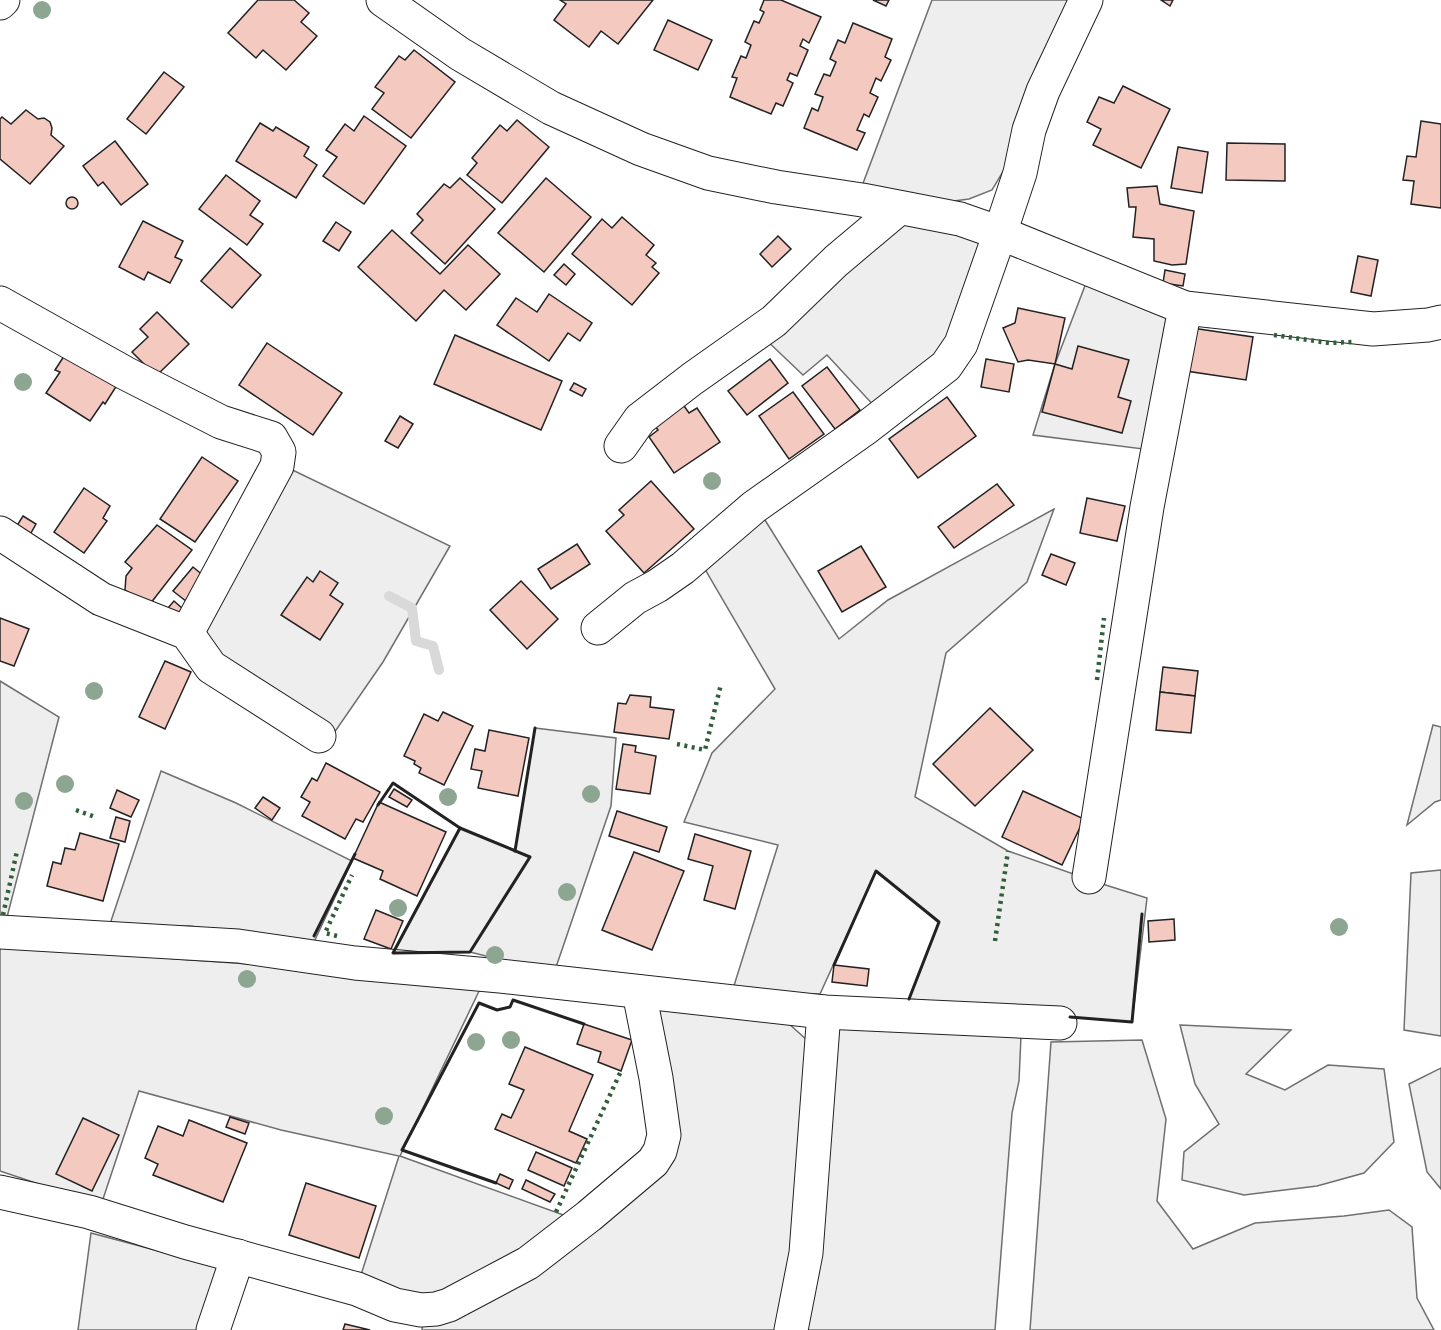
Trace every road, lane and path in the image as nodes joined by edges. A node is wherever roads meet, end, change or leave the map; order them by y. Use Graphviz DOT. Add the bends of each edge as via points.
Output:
graph roads {
  1 [pos="3,0"];
  2 [pos="383,0"];
  3 [pos="1086,0"];
  4 [pos="0,3"];
  5 [pos="899,208"];
  6 [pos="1000,233"];
  7 [pos="0,303"];
  8 [pos="1185,308"];
  9 [pos="1441,322"];
  10 [pos="621,446"];
  11 [pos="0,533"];
  12 [pos="598,628"];
  13 [pos="188,633"];
  14 [pos="319,736"];
  15 [pos="1089,877"];
  16 [pos="0,932"];
  17 [pos="639,992"];
  18 [pos="824,1012"];
  19 [pos="1060,1023"];
  20 [pos="0,1192"];
  21 [pos="238,1256"];
  22 [pos="213,1330"];
  23 [pos="791,1330"];
  1 -- 4 [label="street"];
  2 -- 5 [label="street" via="460,54 551,108 641,149 708,173"];
  3 -- 6 [label="street" via="1043,91"];
  5 -- 6 [label="street" via="960,219"];
  5 -- 10 [label="street" via="774,321 640,419"];
  6 -- 8 [label="street"];
  6 -- 12 [label="street" via="961,344 946,366 754,507 683,568 634,598"];
  7 -- 13 [label="street" via="125,374 221,422 272,438 279,452 277,466"];
  8 -- 9 [label="street" via="1373,329"];
  8 -- 15 [label="street" via="1147,507"];
  11 -- 13 [label="street" via="101,599"];
  13 -- 14 [label="street" via="211,667"];
  16 -- 17 [label="street" via="238,946 355,963"];
  17 -- 18 [label="street"];
  17 -- 21 [label="street" via="664,1135 660,1151 627,1185 528,1263 449,1305 421,1310"];
  18 -- 19 [label="street"];
  18 -- 23 [label="street" via="806,1253"];
  20 -- 21 [label="street" via="89,1212"];
  21 -- 22 [label="street"];
}
